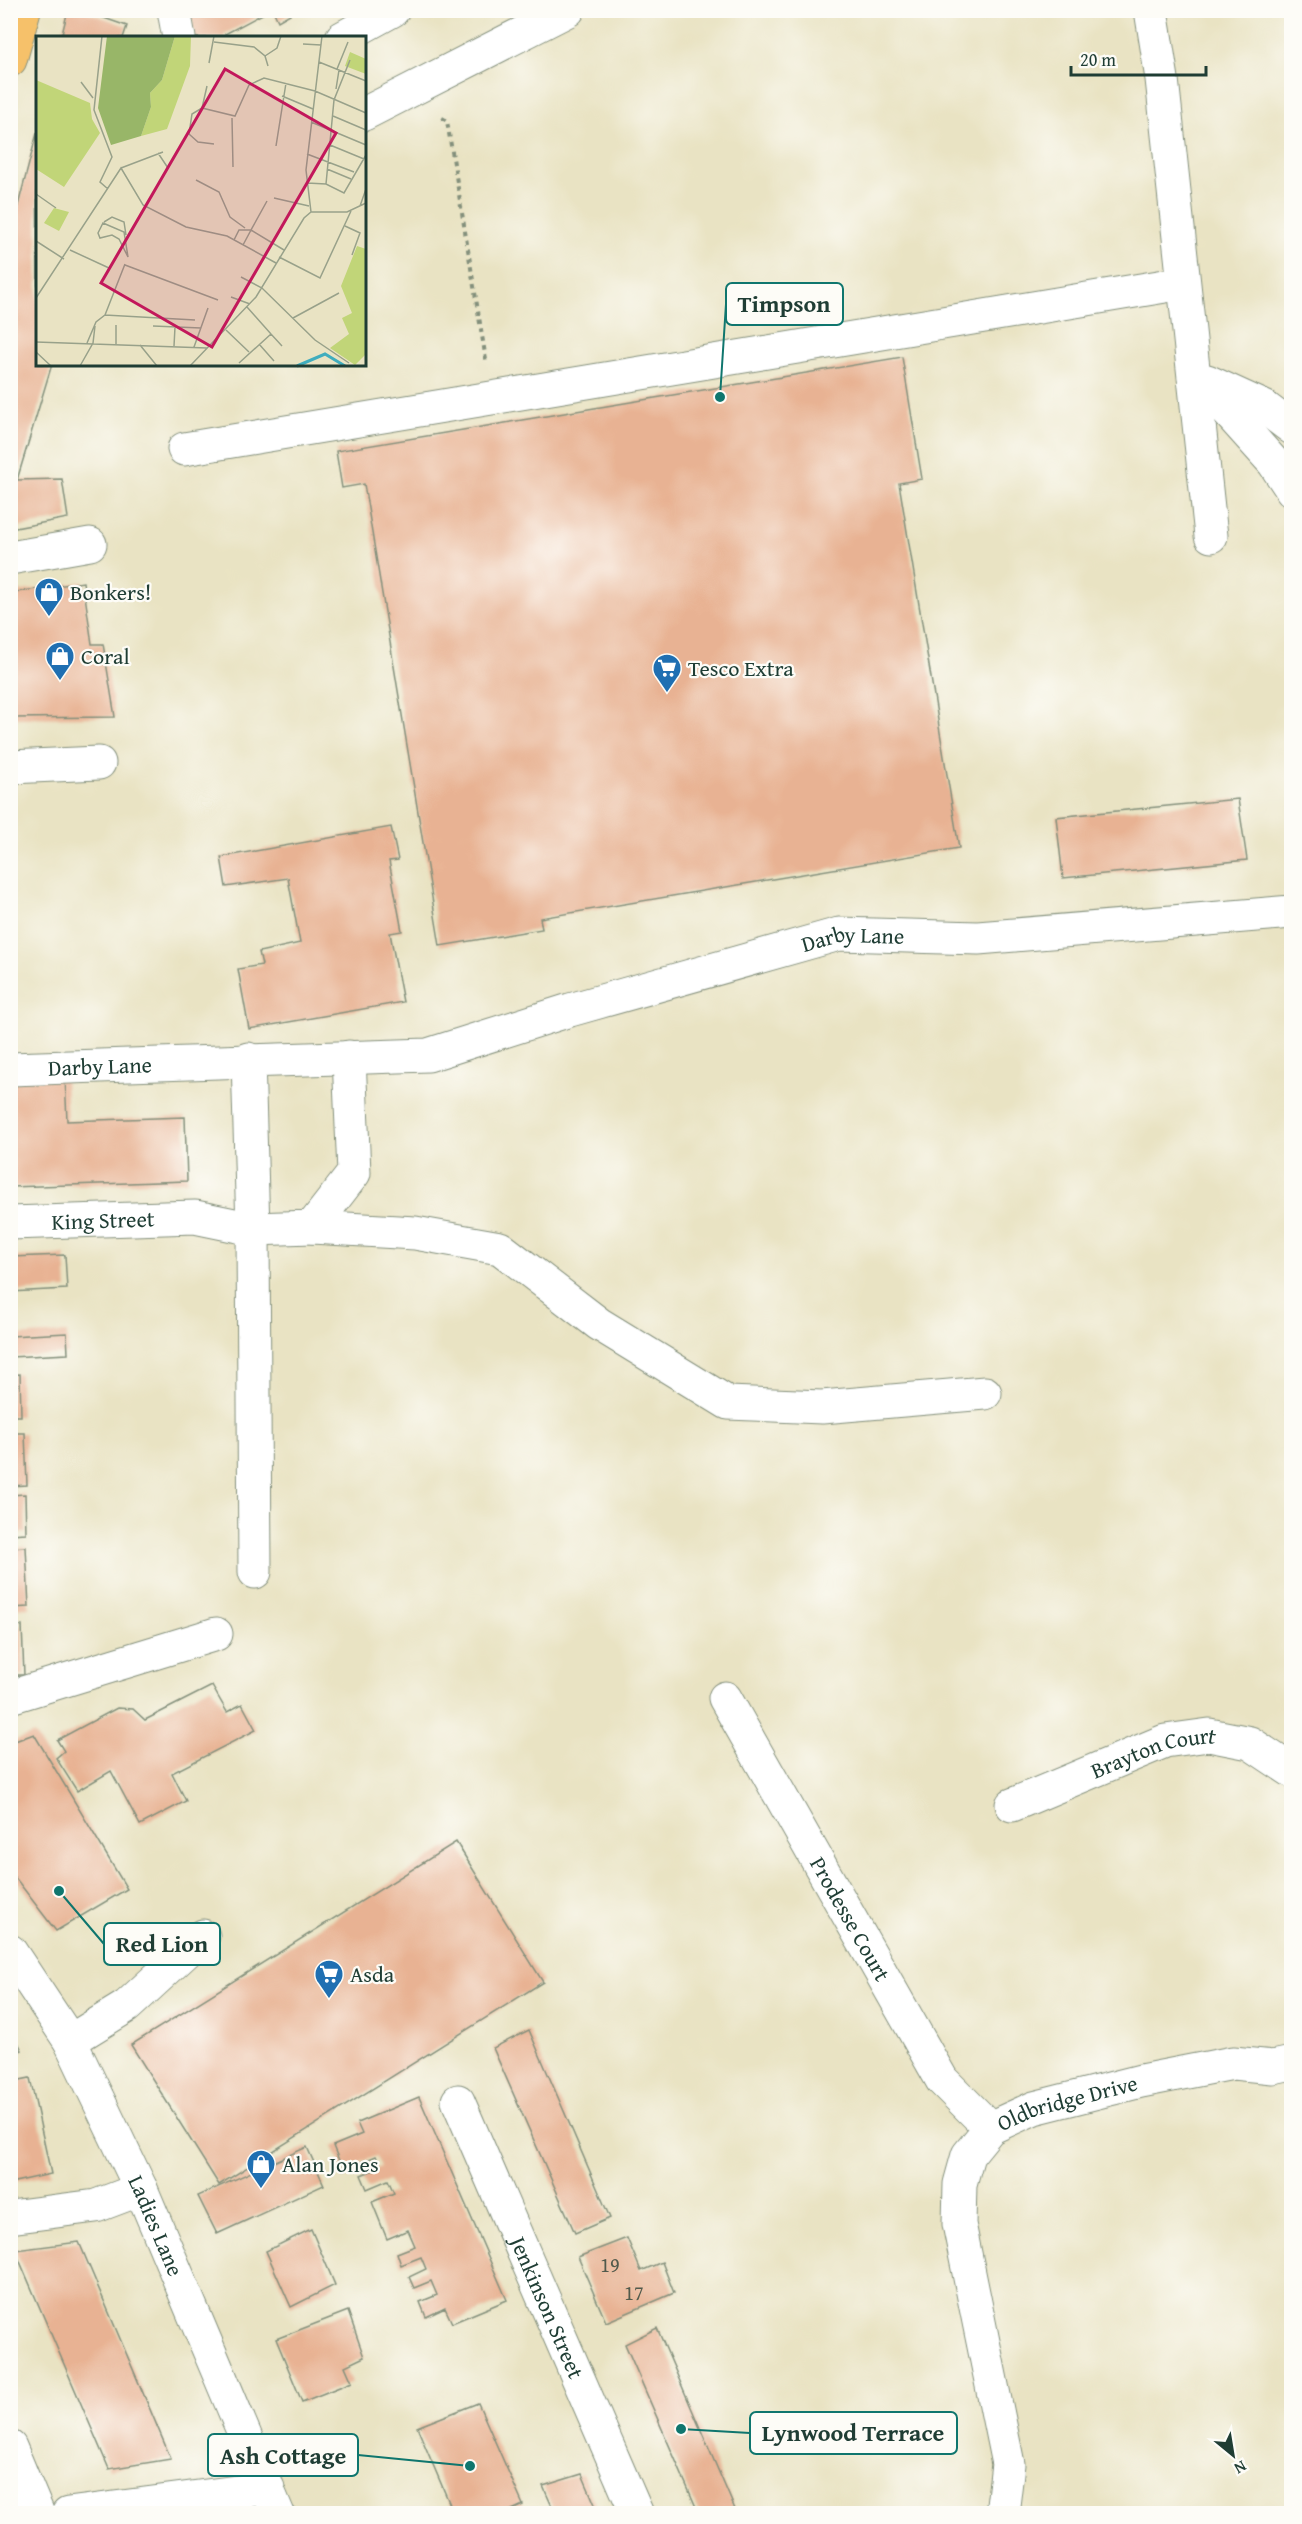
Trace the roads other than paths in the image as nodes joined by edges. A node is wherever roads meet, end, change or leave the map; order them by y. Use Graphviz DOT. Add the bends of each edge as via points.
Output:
graph roads {
  1 [pos="24,10"];
  2 [pos="174,10"];
  3 [pos="393,10"];
  4 [pos="568,10"];
  5 [pos="1151,10"];
  6 [pos="179,36"];
  7 [pos="346,36"];
  8 [pos="10,60"];
  9 [pos="366,113"];
  10 [pos="1183,283"];
  11 [pos="1195,375"];
  12 [pos="1292,428"];
  13 [pos="184,449"];
  14 [pos="1292,490"];
  15 [pos="1211,536"];
  16 [pos="90,544"];
  17 [pos="10,558"];
  18 [pos="99,763"];
  19 [pos="10,767"];
  20 [pos="1292,912"];
  21 [pos="349,1057"];
  22 [pos="248,1059"];
  23 [pos="10,1069"];
  24 [pos="10,1223"];
  25 [pos="312,1227"];
  26 [pos="253,1229"];
  27 [pos="985,1393"];
  28 [pos="255,1572"];
  29 [pos="216,1634"];
  30 [pos="10,1697"];
  31 [pos="725,1698"];
  32 [pos="1292,1771"];
  33 [pos="1012,1805"];
  34 [pos="203,1936"];
  35 [pos="10,1951"];
  36 [pos="70,2041"];
  37 [pos="1292,2063"];
  38 [pos="458,2101"];
  39 [pos="990,2128"];
  40 [pos="141,2189"];
  41 [pos="10,2217"];
  42 [pos="10,2447"];
  43 [pos="273,2501"];
  44 [pos="39,2514"];
  45 [pos="68,2514"];
  46 [pos="637,2514"];
  47 [pos="1002,2514"];
  1 -- 8 [label="highway"];
  2 -- 6 [label="street"];
  3 -- 7 [label="street"];
  4 -- 9 [label="street"];
  5 -- 10 [label="street"];
  10 -- 11 [label="street"];
  10 -- 13 [label="street"];
  11 -- 12 [label="street" via="1264,407"];
  11 -- 14 [label="street" via="1274,463"];
  11 -- 15 [label="street"];
  16 -- 17 [label="street"];
  18 -- 19 [label="street"];
  20 -- 21 [label="street, Darby Lane" via="978,938 839,934 570,1010 428,1055"];
  21 -- 22 [label="street, Darby Lane"];
  21 -- 25 [label="street" via="354,1173"];
  22 -- 23 [label="street, Darby Lane"];
  22 -- 26 [label="street"];
  24 -- 26 [label="street, King Street" via="195,1217"];
  25 -- 26 [label="street, King Street"];
  25 -- 27 [label="street, King Street" via="415,1233 500,1248 599,1324 728,1403 822,1407"];
  26 -- 28 [label="street"];
  29 -- 30 [label="street"];
  31 -- 39 [label="street, Prodesse Court" via="942,2080"];
  32 -- 33 [label="street, Brayton Court" via="1250,1743 1209,1735 1165,1741 1098,1783"];
  34 -- 36 [label="street" via="127,2006"];
  35 -- 36 [label="street, Ladies Lane"];
  36 -- 40 [label="street, Ladies Lane"];
  37 -- 39 [label="street, Oldbridge Drive" via="1274,2067 1233,2063 1141,2081 1034,2108"];
  38 -- 46 [label="street, Jenkinson Street"];
  39 -- 47 [label="street, Oldbridge Drive" via="968,2155 960,2184 958,2224 1008,2464"];
  40 -- 41 [label="street" via="96,2206"];
  40 -- 43 [label="street, Ladies Lane"];
  42 -- 44 [label="street"];
  43 -- 45 [label="street"];
}
